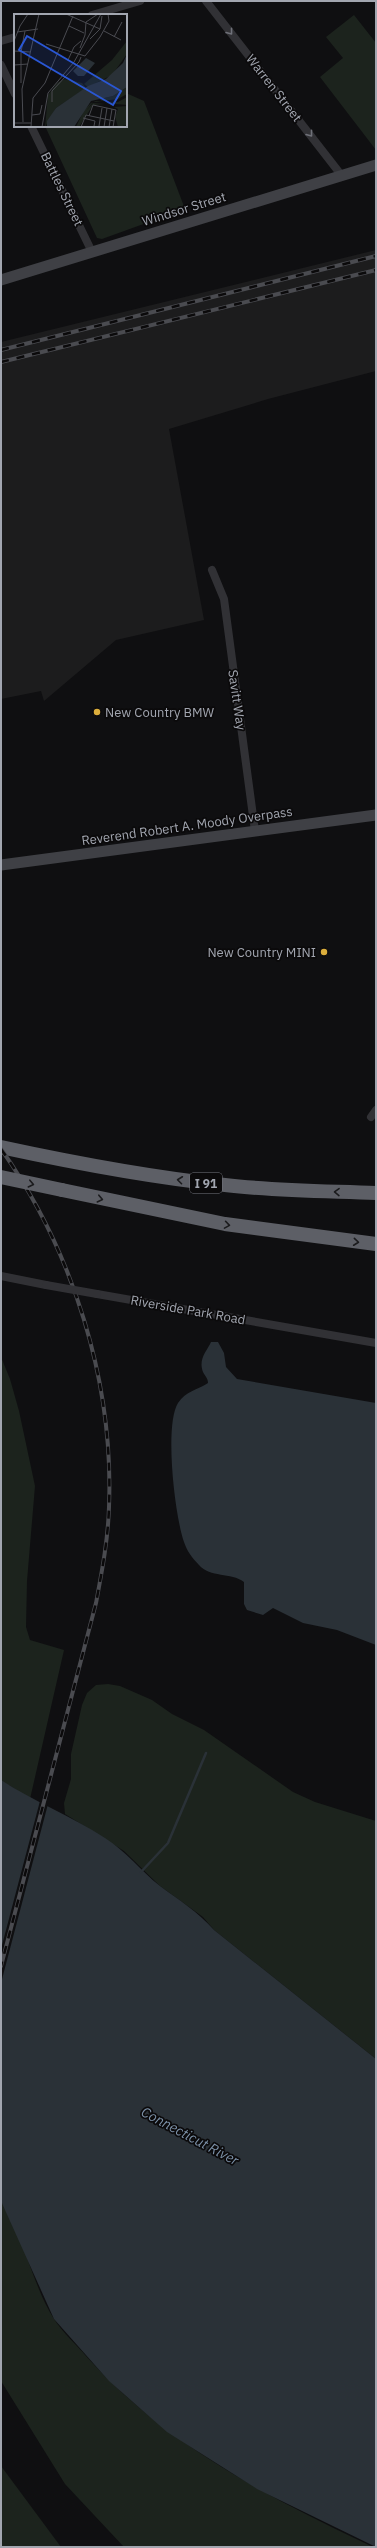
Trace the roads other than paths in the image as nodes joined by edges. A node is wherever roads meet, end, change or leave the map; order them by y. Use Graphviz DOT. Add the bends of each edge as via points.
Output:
graph roads {
  1 [pos="140,1"];
  2 [pos="206,1"];
  3 [pos="95,14"];
  4 [pos="14,37"];
  5 [pos="1,41"];
  6 [pos="1,65"];
  7 [pos="14,92"];
  8 [pos="31,127"];
  9 [pos="376,165"];
  10 [pos="342,176"];
  11 [pos="92,252"];
  12 [pos="1,280"];
  13 [pos="212,570"];
  14 [pos="376,815"];
  15 [pos="255,831"];
  16 [pos="1,865"];
  17 [pos="376,1110"];
  18 [pos="371,1117"];
  19 [pos="1,1147"];
  20 [pos="1,1177"];
  21 [pos="376,1193"];
  22 [pos="376,1244"];
  23 [pos="1,1276"];
  24 [pos="376,1343"];
  1 -- 3 [label="street"];
  2 -- 10 [label="street, Warren Street, one-way"];
  4 -- 5 [label="street"];
  6 -- 7 [label="street"];
  8 -- 11 [label="street, Battles Street"];
  9 -- 10 [label="main road, Windsor Street"];
  10 -- 11 [label="main road, Windsor Street"];
  11 -- 12 [label="main road, Windsor Street"];
  13 -- 15 [label="street, Savitt Way" via="224,599"];
  14 -- 15 [label="main road, Reverend Robert A. Moody Overpass"];
  15 -- 16 [label="main road, Reverend Robert A. Moody Overpass"];
  17 -- 18 [label="street"];
  21 -- 19 [label="highway, I 91, one-way" via="278,1190 196,1182 102,1168"];
  20 -- 22 [label="highway, one-way, bridge" via="225,1224"];
  23 -- 24 [label="street, Riverside Park Road, bridge"];
}
